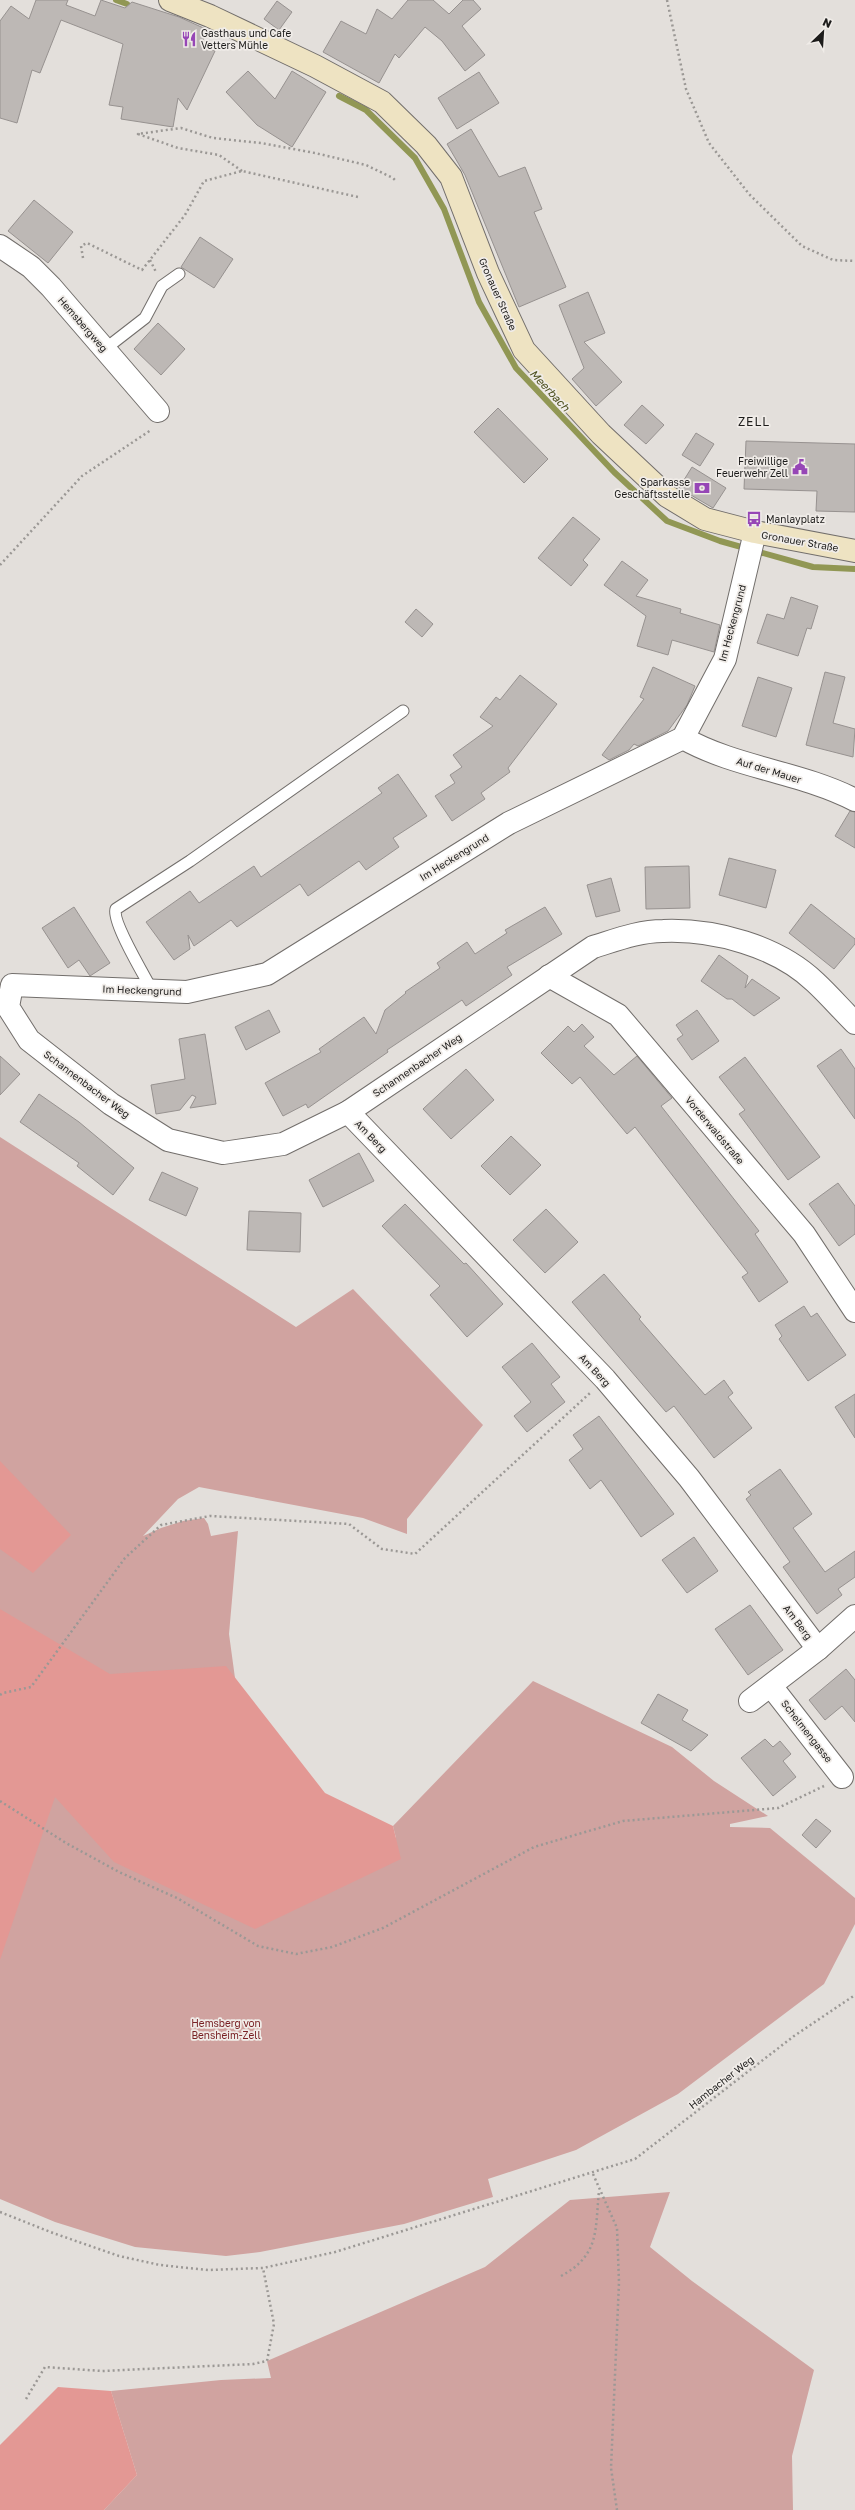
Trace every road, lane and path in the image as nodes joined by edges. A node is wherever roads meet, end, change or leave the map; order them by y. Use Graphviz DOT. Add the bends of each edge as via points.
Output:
graph roads {
  1 [pos="170,0"];
  2 [pos="667,0"];
  3 [pos="242,171"];
  4 [pos="396,181"];
  5 [pos="358,197"];
  6 [pos="0,246"];
  7 [pos="83,258"];
  8 [pos="855,261"];
  9 [pos="178,274"];
  10 [pos="105,349"];
  11 [pos="158,411"];
  12 [pos="752,544"];
  13 [pos="855,551"];
  14 [pos="0,564"];
  15 [pos="403,711"];
  16 [pos="683,738"];
  17 [pos="855,800"];
  18 [pos="549,976"];
  19 [pos="12,985"];
  20 [pos="152,990"];
  21 [pos="855,1023"];
  22 [pos="348,1112"];
  23 [pos="855,1311"];
  24 [pos="605,1379"];
  25 [pos="855,1616"];
  26 [pos="818,1649"];
  27 [pos="771,1686"];
  28 [pos="0,1696"];
  29 [pos="750,1700"];
  30 [pos="842,1777"];
  31 [pos="0,1800"];
  32 [pos="855,1995"];
  33 [pos="593,2174"];
  34 [pos="600,2191"];
  35 [pos="0,2212"];
  36 [pos="263,2268"];
  37 [pos="561,2276"];
  38 [pos="26,2399"];
  39 [pos="617,2510"];
  1 -- 12 [label="street, Gronauer Straße" via="210,16 315,66 382,102 395,114 426,145 451,177 488,273 524,350 601,434 667,496"];
  2 -- 8 [label="path" via="686,89 709,143 749,194 802,246 833,260"];
  3 -- 4 [label="path" via="219,155 178,148 138,134 181,128 213,138 261,143 366,165"];
  3 -- 5 [label="path"];
  3 -- 7 [label="path" via="204,182 185,215 142,270 87,243 80,246"];
  6 -- 10 [label="street, Hemsbergweg" via="31,268 51,287"];
  9 -- 10 [label="lane" via="162,286 145,318"];
  10 -- 11 [label="street, Hemsbergweg"];
  11 -- 14 [label="path" via="152,429 82,476"];
  12 -- 13 [label="street, Gronauer Straße"];
  12 -- 16 [label="street, Im Heckengrund" via="725,659"];
  15 -- 20 [label="lane" via="196,857 116,909 115,916 120,929"];
  16 -- 17 [label="street, Auf der Mauer" via="707,752 782,772"];
  16 -- 20 [label="street, Im Heckengrund" via="509,823 267,974 187,992"];
  18 -- 21 [label="street, Schannenbacher Weg" via="593,947 623,938 662,931 703,932 736,939 774,953 814,980"];
  18 -- 22 [label="street, Schannenbacher Weg"];
  18 -- 23 [label="street, Vorderwaldstraße" via="618,1015 804,1234"];
  19 -- 20 [label="street, Im Heckengrund"];
  19 -- 22 [label="street, Schannenbacher Weg" via="8,1007 30,1040 111,1104 168,1140 223,1153 283,1144"];
  22 -- 24 [label="street, Am Berg"];
  24 -- 26 [label="street, Am Berg" via="689,1478"];
  24 -- 28 [label="path" via="416,1554 382,1549 349,1524 210,1516 161,1525 125,1558 31,1687 3,1693"];
  25 -- 26 [label="street"];
  26 -- 27 [label="street"];
  27 -- 29 [label="street"];
  27 -- 30 [label="street, Schelmengasse"];
  30 -- 31 [label="path" via="778,1808 623,1822 534,1847 383,1928 332,1947 296,1954 258,1946 177,1898 119,1872 66,1843"];
  32 -- 33 [label="path, Hambacher Weg" via="794,2036 635,2159"];
  33 -- 34 [label="path"];
  33 -- 36 [label="path, Hambacher Weg" via="366,2243"];
  34 -- 37 [label="path" via="596,2236 591,2251 576,2268"];
  34 -- 39 [label="path" via="617,2228 619,2282 612,2468"];
  35 -- 36 [label="path, Hambacher Weg" via="119,2256 160,2265 208,2270"];
  36 -- 38 [label="path" via="274,2324 267,2360 253,2364 102,2371 45,2367"];
}
